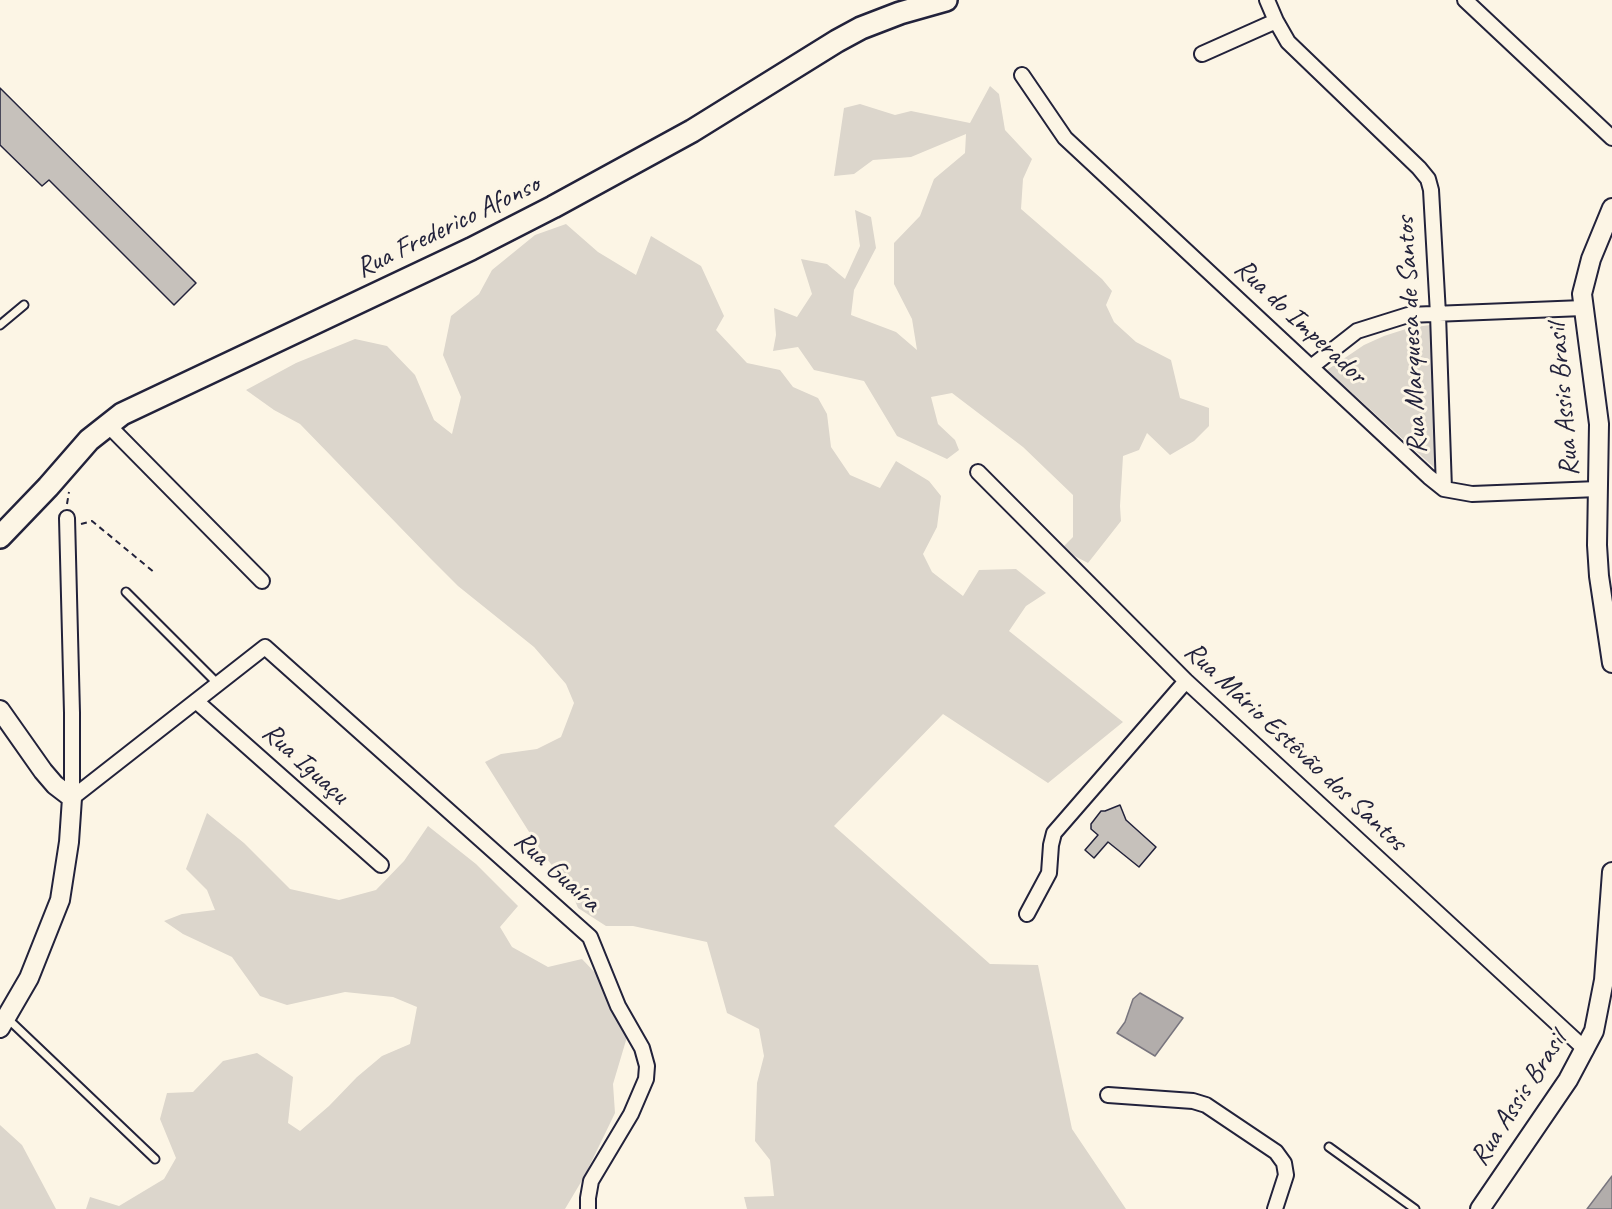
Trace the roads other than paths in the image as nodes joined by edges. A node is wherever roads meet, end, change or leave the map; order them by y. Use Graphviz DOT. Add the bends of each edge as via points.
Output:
graph roads {
  1 [pos="946,0"];
  2 [pos="1267,0"];
  3 [pos="1465,0"];
  4 [pos="1276,21"];
  5 [pos="1202,54"];
  6 [pos="1022,75"];
  7 [pos="1612,138"];
  8 [pos="1612,208"];
  9 [pos="24,305"];
  10 [pos="1583,308"];
  11 [pos="1438,314"];
  12 [pos="0,325"];
  13 [pos="1311,367"];
  14 [pos="107,424"];
  15 [pos="978,472"];
  16 [pos="1444,489"];
  17 [pos="1598,489"];
  18 [pos="67,523"];
  19 [pos="0,537"];
  20 [pos="262,581"];
  21 [pos="126,592"];
  22 [pos="1612,663"];
  23 [pos="1186,681"];
  24 [pos="218,684"];
  25 [pos="196,701"];
  26 [pos="0,710"];
  27 [pos="72,798"];
  28 [pos="381,866"];
  29 [pos="1612,872"];
  30 [pos="1027,914"];
  31 [pos="4,1023"];
  32 [pos="1586,1050"];
  33 [pos="1108,1095"];
  34 [pos="1329,1147"];
  35 [pos="155,1159"];
  36 [pos="588,1209"];
  37 [pos="1275,1209"];
  38 [pos="1415,1209"];
  39 [pos="1480,1209"];
  1 -- 14 [label="main road, Rua Frederico Afonso" via="861,28 603,181"];
  2 -- 4 [label="street"];
  3 -- 7 [label="street"];
  4 -- 5 [label="street"];
  4 -- 11 [label="street, Rua Marquesa de Santos" via="1288,42 1428,179"];
  6 -- 13 [label="street, Rua do Imperador" via="1065,138"];
  8 -- 10 [label="street, Rua Assis Brasil" via="1588,269"];
  9 -- 12 [label="lane"];
  10 -- 11 [label="street"];
  10 -- 17 [label="street, Rua Assis Brasil" via="1599,424"];
  11 -- 13 [label="street" via="1408,315 1357,331"];
  11 -- 16 [label="street, Rua Marquesa de Santos"];
  13 -- 16 [label="street, Rua do Imperador"];
  14 -- 19 [label="main road, Rua Frederico Afonso"];
  14 -- 20 [label="street"];
  15 -- 23 [label="street, Rua Mário Estêvão dos Santos"];
  16 -- 17 [label="street" via="1472,494"];
  17 -- 22 [label="street, Rua Assis Brasil" via="1599,576"];
  18 -- 27 [label="street"];
  21 -- 24 [label="lane"];
  23 -- 30 [label="street" via="1054,833 1049,873"];
  23 -- 32 [label="street, Rua Mário Estêvão dos Santos"];
  24 -- 25 [label="street"];
  24 -- 36 [label="street, Rua Guaíra" via="266,647 590,936 647,1066 646,1079 631,1114 591,1181"];
  25 -- 27 [label="street"];
  25 -- 28 [label="street, Rua Iguaçu"];
  26 -- 27 [label="street" via="50,778"];
  27 -- 31 [label="street" via="60,900 29,978"];
  29 -- 32 [label="street, Rua Assis Brasil" via="1604,980 1594,1031"];
  31 -- 35 [label="lane"];
  32 -- 39 [label="street, Rua Assis Brasil"];
  33 -- 37 [label="street" via="1206,1105 1276,1152 1286,1175"];
  34 -- 38 [label="lane"];
}
